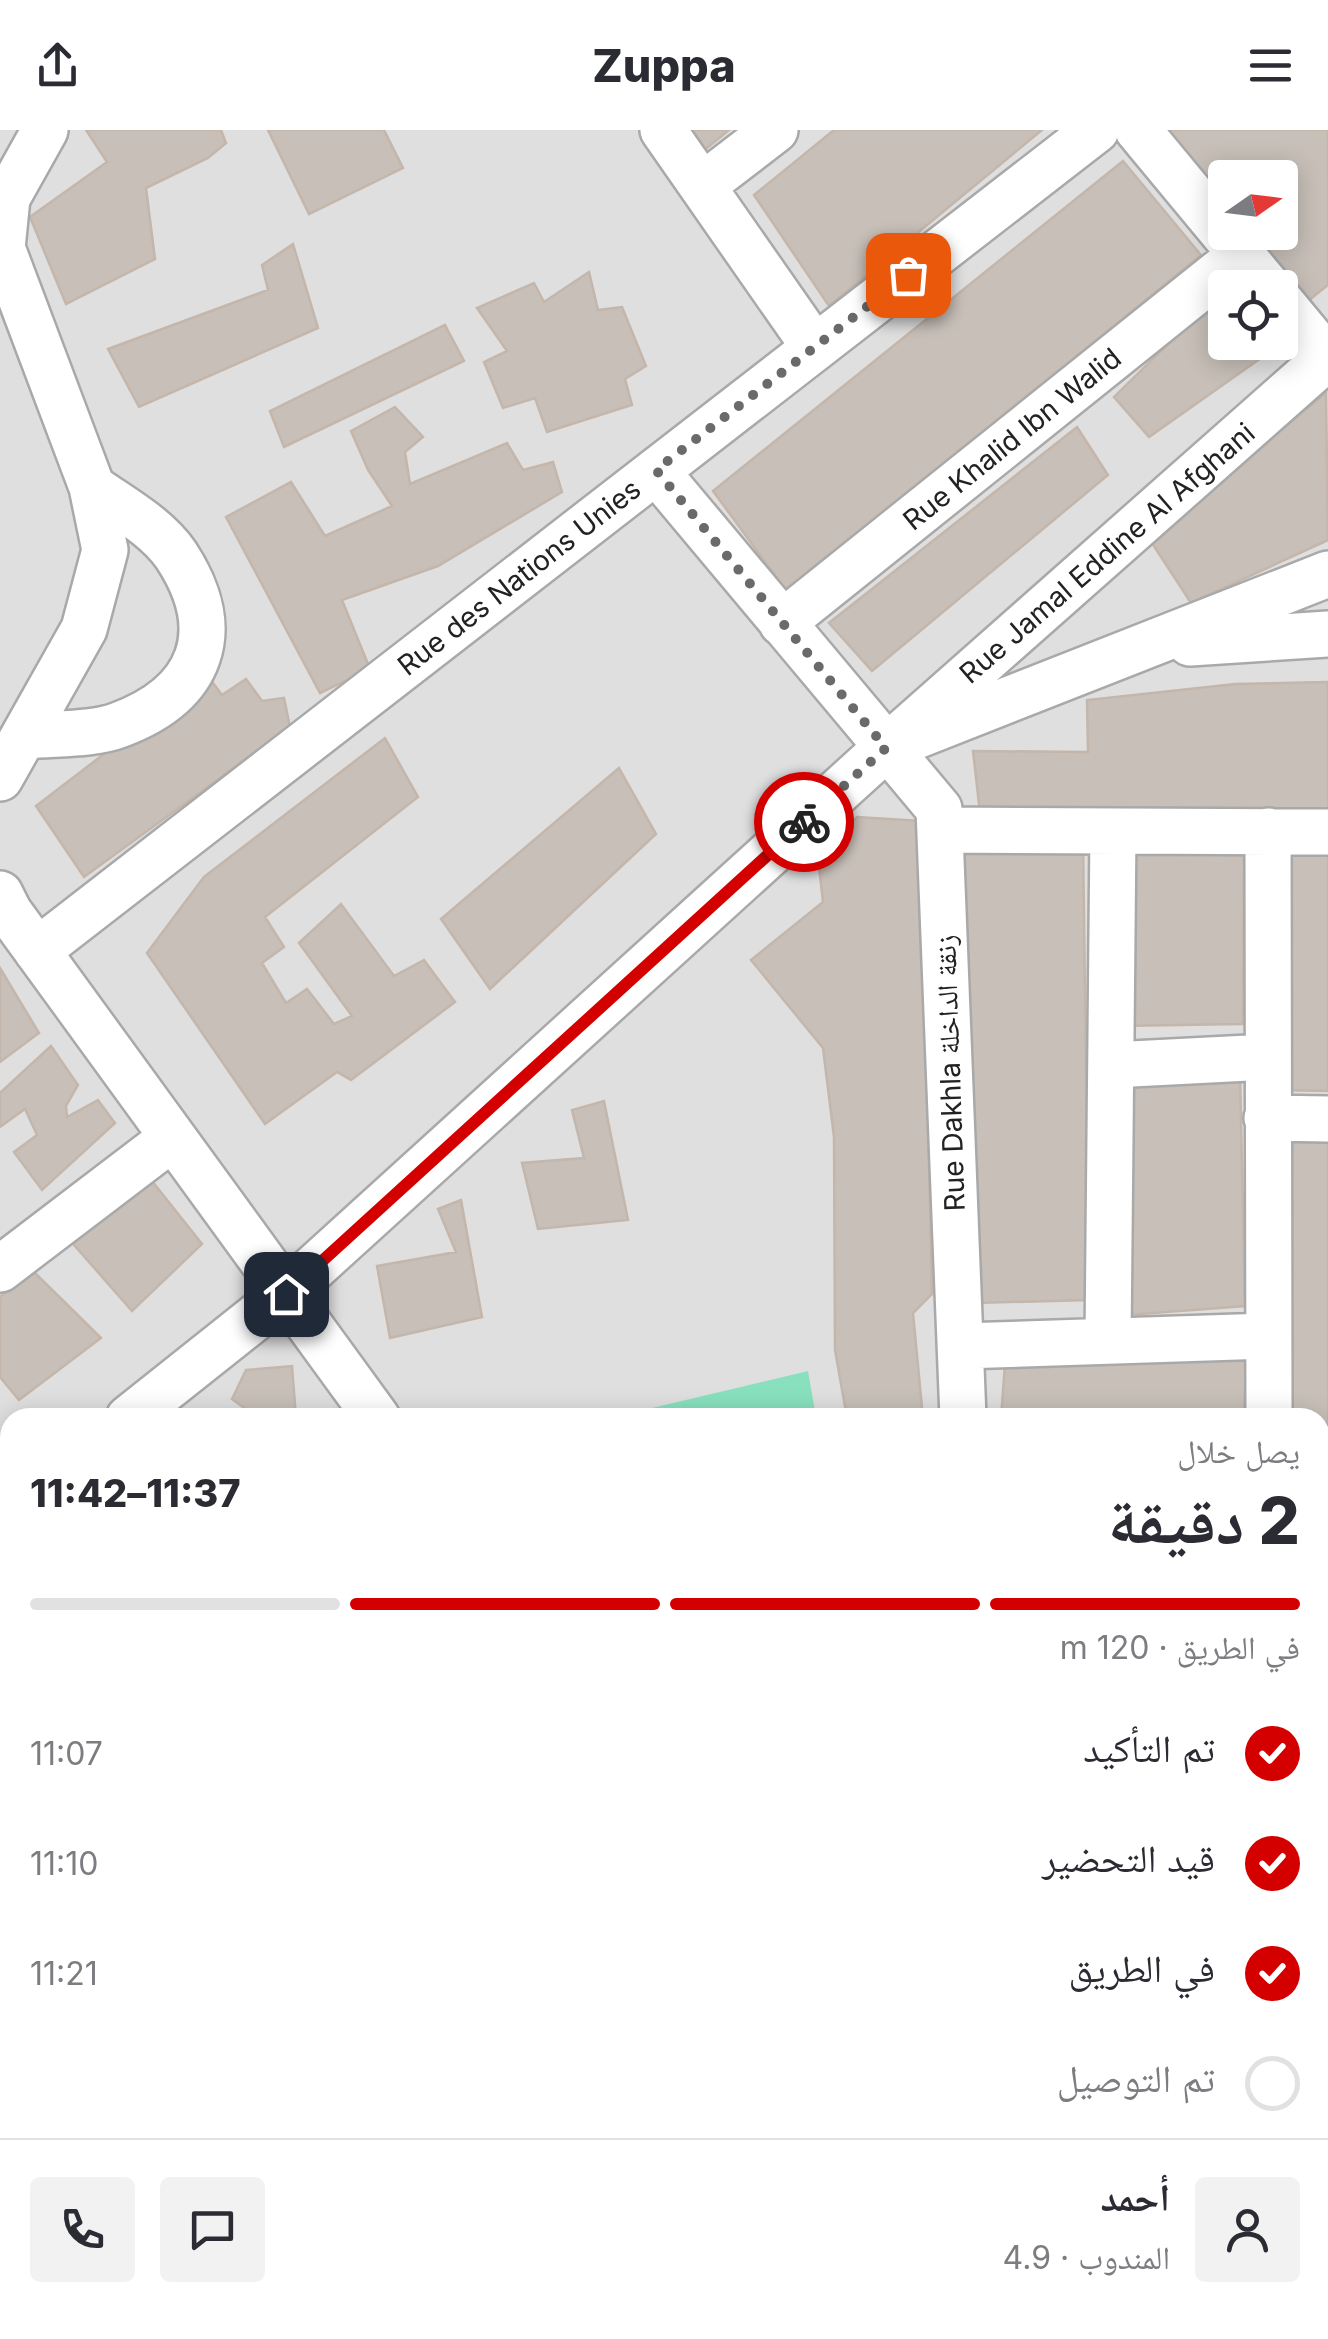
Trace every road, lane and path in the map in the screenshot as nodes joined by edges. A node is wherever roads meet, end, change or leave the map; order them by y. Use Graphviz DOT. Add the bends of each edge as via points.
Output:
graph roads {
  1 [pos="45,130"];
  2 [pos="662,130"];
  3 [pos="775,130"];
  4 [pos="1096,130"];
  5 [pos="1138,130"];
  6 [pos="702,186"];
  7 [pos="1254,270"];
  8 [pos="10,305"];
  9 [pos="1208,306"];
  10 [pos="1298,322"];
  11 [pos="815,348"];
  12 [pos="1328,358"];
  13 [pos="656,470"];
  14 [pos="92,487"];
  15 [pos="1328,574"];
  16 [pos="782,623"];
  17 [pos="1328,634"];
  18 [pos="1148,646"];
  19 [pos="27,736"];
  20 [pos="886,748"];
  21 [pos="0,778"];
  22 [pos="940,830"];
  23 [pos="1112,830"];
  24 [pos="1268,831"];
  25 [pos="1328,832"];
  26 [pos="3,908"];
  27 [pos="37,951"];
  28 [pos="1268,1058"];
  29 [pos="1112,1065"];
  30 [pos="1268,1118"];
  31 [pos="1328,1119"];
  32 [pos="172,1138"];
  33 [pos="0,1269"];
  34 [pos="286,1294"];
  35 [pos="1268,1336"];
  36 [pos="1108,1341"];
  37 [pos="961,1346"];
  38 [pos="143,1408"];
  39 [pos="370,1408"];
  40 [pos="963,1408"];
  41 [pos="1269,1408"];
  1 -- 8 [label="street" via="7,198 2,248"];
  2 -- 6 [label="street"];
  3 -- 6 [label="street"];
  4 -- 11 [label="street, Rue des Nations Unies"];
  5 -- 7 [label="street"];
  6 -- 11 [label="street"];
  8 -- 14 [label="street"];
  9 -- 16 [label="street, Rue Khalid Ibn Walid"];
  10 -- 12 [label="street"];
  11 -- 13 [label="street, Rue des Nations Unies"];
  12 -- 20 [label="street, Rue Jamal Eddine Al Afghani"];
  13 -- 16 [label="street, Rue Dakhla زنقة الداخلة"];
  13 -- 27 [label="street, Rue des Nations Unies"];
  14 -- 19 [label="street" via="104,550 88,613"];
  14 -- 19 [label="street" via="176,555 202,616 200,658 183,685 116,727"];
  15 -- 18 [label="street"];
  16 -- 20 [label="street, Rue Dakhla زنقة الداخلة"];
  17 -- 18 [label="street"];
  18 -- 20 [label="street"];
  19 -- 21 [label="street"];
  20 -- 22 [label="street, Rue Dakhla زنقة الداخلة" via="939,809"];
  20 -- 34 [label="street, Rue Jamal Eddine Al Afghani"];
  22 -- 23 [label="street"];
  22 -- 37 [label="street, Rue Dakhla زنقة الداخلة"];
  23 -- 24 [label="street"];
  23 -- 29 [label="street"];
  24 -- 25 [label="street"];
  24 -- 28 [label="street"];
  26 -- 27 [label="street"];
  27 -- 32 [label="street"];
  28 -- 29 [label="street"];
  28 -- 30 [label="street"];
  29 -- 36 [label="street"];
  30 -- 31 [label="street"];
  30 -- 35 [label="street"];
  32 -- 33 [label="street"];
  32 -- 34 [label="street"];
  34 -- 38 [label="street, Rue Jamal Eddine Al Afghani"];
  34 -- 39 [label="street"];
  35 -- 36 [label="street"];
  35 -- 41 [label="street"];
  36 -- 37 [label="street"];
  37 -- 40 [label="street, Rue Dakhla زنقة الداخلة"];
}
